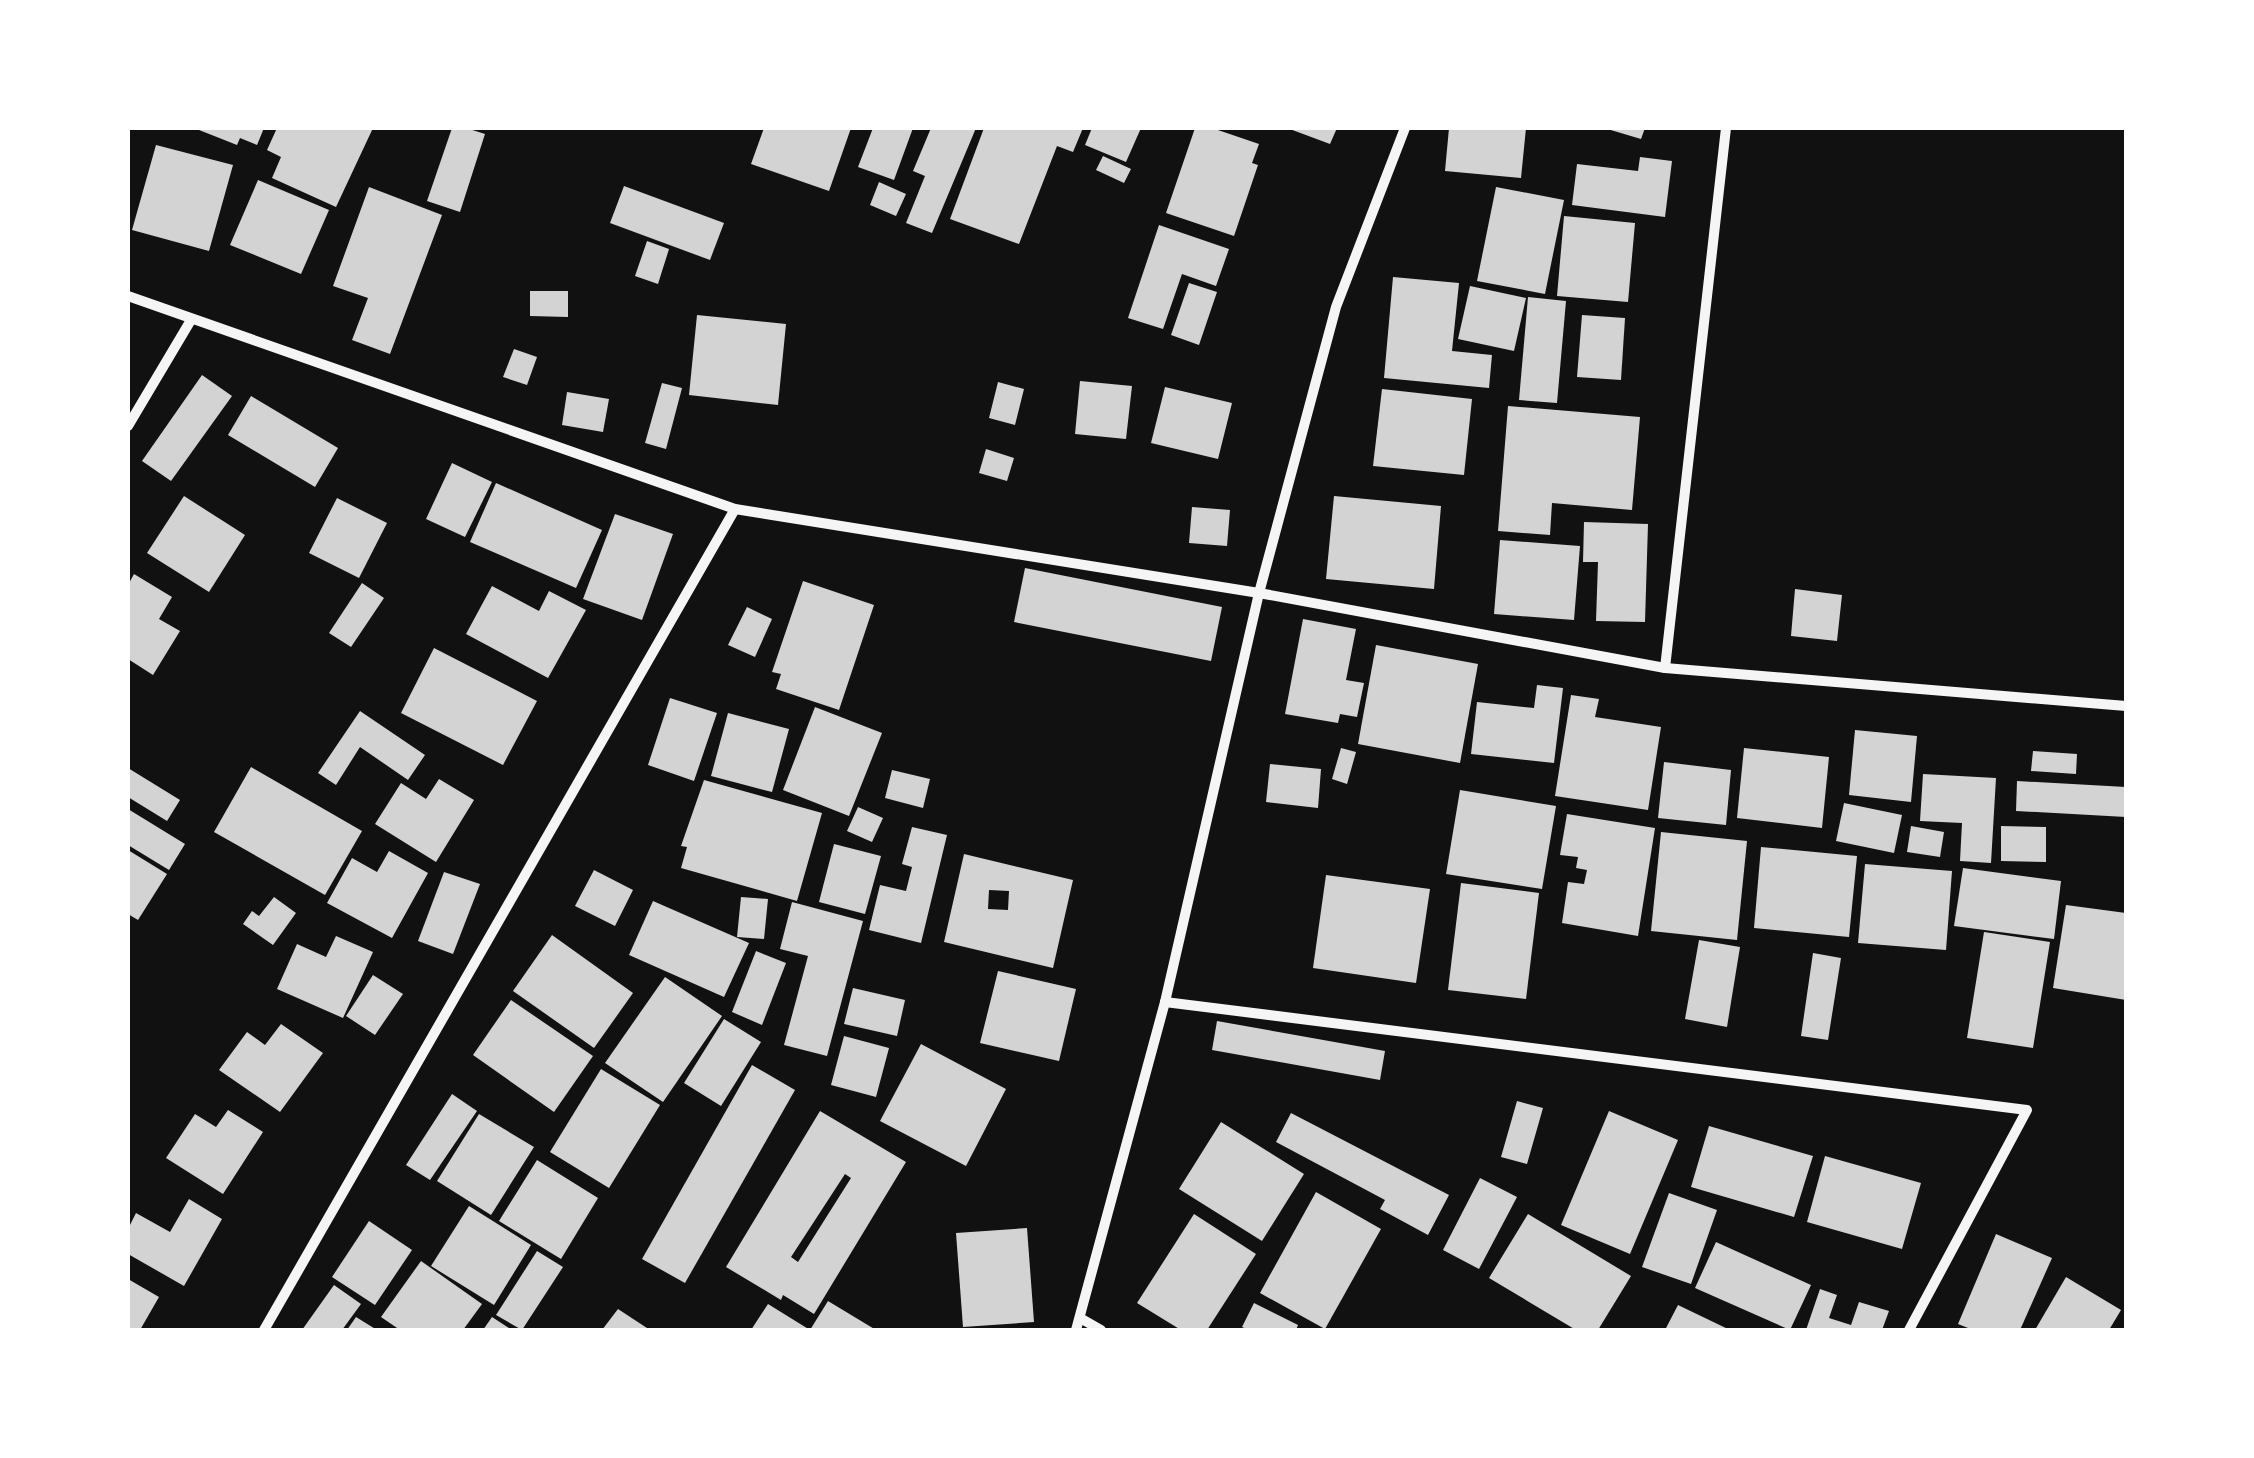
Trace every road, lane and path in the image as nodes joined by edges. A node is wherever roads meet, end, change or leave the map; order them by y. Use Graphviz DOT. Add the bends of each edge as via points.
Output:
graph roads {
  1 [pos="1405,128"];
  2 [pos="1726,128"];
  3 [pos="128,296"];
  4 [pos="191,320"];
  5 [pos="128,426"];
  6 [pos="735,509"];
  7 [pos="1259,593"];
  8 [pos="1665,668"];
  9 [pos="2126,706"];
  10 [pos="1164,1002"];
  11 [pos="1080,1318"];
  12 [pos="264,1330"];
  13 [pos="1076,1330"];
  14 [pos="1100,1330"];
  15 [pos="1909,1330"];
  1 -- 7 [label="street" via="1336,306"];
  2 -- 8 [label="street"];
  3 -- 4 [label="street"];
  4 -- 5 [label="street"];
  4 -- 6 [label="street"];
  6 -- 7 [label="street"];
  6 -- 12 [label="street"];
  7 -- 8 [label="street"];
  7 -- 10 [label="street"];
  8 -- 9 [label="street"];
  10 -- 11 [label="street"];
  10 -- 15 [label="street" via="2027,1110"];
  11 -- 13 [label="street"];
  11 -- 14 [label="street"];
}
